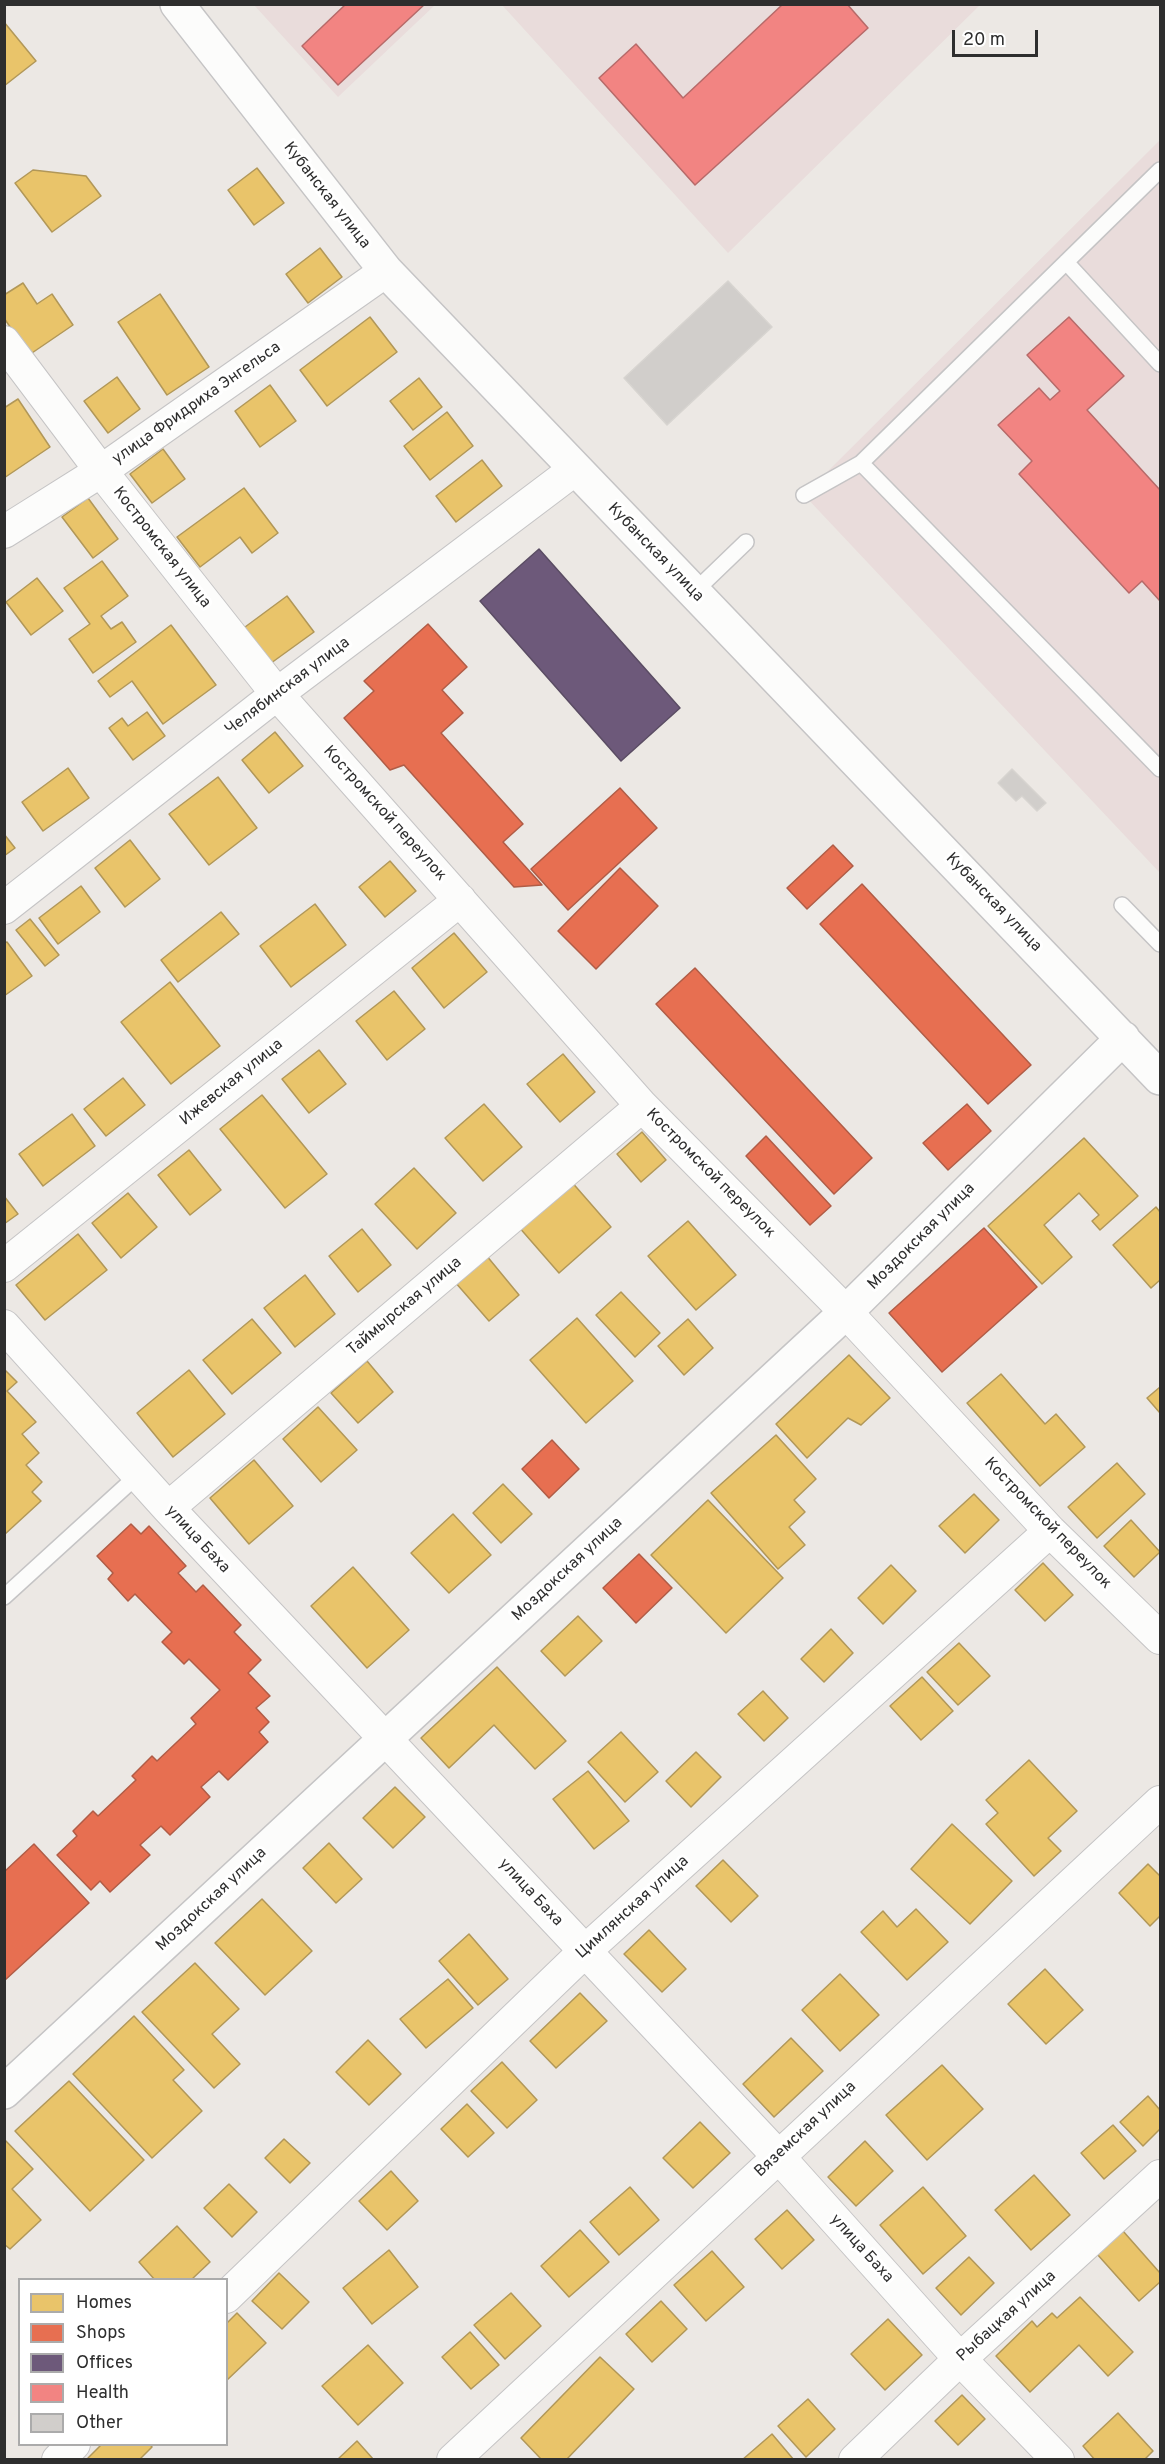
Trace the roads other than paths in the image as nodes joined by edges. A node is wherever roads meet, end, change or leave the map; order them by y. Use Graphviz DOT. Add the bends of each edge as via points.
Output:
graph roads {
  1 [pos="177,4"];
  2 [pos="1161,170"];
  3 [pos="1066,262"];
  4 [pos="386,271"];
  5 [pos="4,342"];
  6 [pos="1161,363"];
  7 [pos="861,463"];
  8 [pos="574,470"];
  9 [pos="101,471"];
  10 [pos="804,495"];
  11 [pos="4,532"];
  12 [pos="746,542"];
  13 [pos="693,593"];
  14 [pos="277,694"];
  15 [pos="1161,769"];
  16 [pos="460,900"];
  17 [pos="1122,905"];
  18 [pos="4,908"];
  19 [pos="1161,944"];
  20 [pos="1123,1038"];
  21 [pos="1161,1078"];
  22 [pos="642,1106"];
  23 [pos="4,1266"];
  24 [pos="846,1312"];
  25 [pos="4,1326"];
  26 [pos="138,1475"];
  27 [pos="168,1508"];
  28 [pos="1050,1531"];
  29 [pos="4,1597"];
  30 [pos="1161,1638"];
  31 [pos="385,1740"];
  32 [pos="1161,1802"];
  33 [pos="585,1951"];
  34 [pos="4,2092"];
  35 [pos="778,2156"];
  36 [pos="1161,2176"];
  37 [pos="228,2295"];
  38 [pos="960,2360"];
  39 [pos="73,2446"];
  40 [pos="58,2460"];
  41 [pos="453,2460"];
  42 [pos="855,2460"];
  43 [pos="1058,2460"];
  1 -- 4 [label="main road, Кубанская улица"];
  2 -- 3 [label="lane"];
  3 -- 6 [label="lane"];
  3 -- 7 [label="lane"];
  4 -- 8 [label="main road, Кубанская улица"];
  4 -- 9 [label="street, улица Фридриха Энгельса"];
  5 -- 9 [label="street, Костромская улица"];
  7 -- 10 [label="lane"];
  7 -- 15 [label="lane"];
  8 -- 13 [label="main road, Кубанская улица"];
  8 -- 14 [label="street, Челябинская улица"];
  9 -- 11 [label="street, улица Фридриха Энгельса"];
  9 -- 14 [label="street, Костромская улица"];
  12 -- 13 [label="lane"];
  13 -- 20 [label="main road, Кубанская улица"];
  14 -- 16 [label="street, Костромской переулок"];
  14 -- 18 [label="street, Челябинская улица"];
  16 -- 22 [label="street, Костромской переулок"];
  16 -- 23 [label="street, Ижевская улица"];
  17 -- 19 [label="lane"];
  20 -- 21 [label="main road, Кубанская улица"];
  20 -- 24 [label="main road, Моздокская улица"];
  22 -- 24 [label="street, Костромской переулок"];
  22 -- 27 [label="street, Таймырская улица"];
  24 -- 28 [label="street, Костромской переулок"];
  24 -- 31 [label="main road, Моздокская улица"];
  25 -- 26 [label="street, улица Баха"];
  26 -- 27 [label="street, улица Баха"];
  26 -- 29 [label="lane"];
  27 -- 31 [label="street, улица Баха"];
  28 -- 30 [label="street, Костромской переулок"];
  28 -- 33 [label="street, Цимлянская улица"];
  31 -- 33 [label="street, улица Баха"];
  31 -- 34 [label="main road, Моздокская улица"];
  32 -- 35 [label="street, Вяземская улица"];
  33 -- 35 [label="street, улица Баха"];
  33 -- 37 [label="street, Цимлянская улица"];
  35 -- 38 [label="street, улица Баха"];
  35 -- 41 [label="street, Вяземская улица"];
  36 -- 38 [label="street, Рыбацкая улица"];
  38 -- 42 [label="street, Рыбацкая улица"];
  38 -- 43 [label="street, улица Баха"];
  39 -- 40 [label="street"];
}
